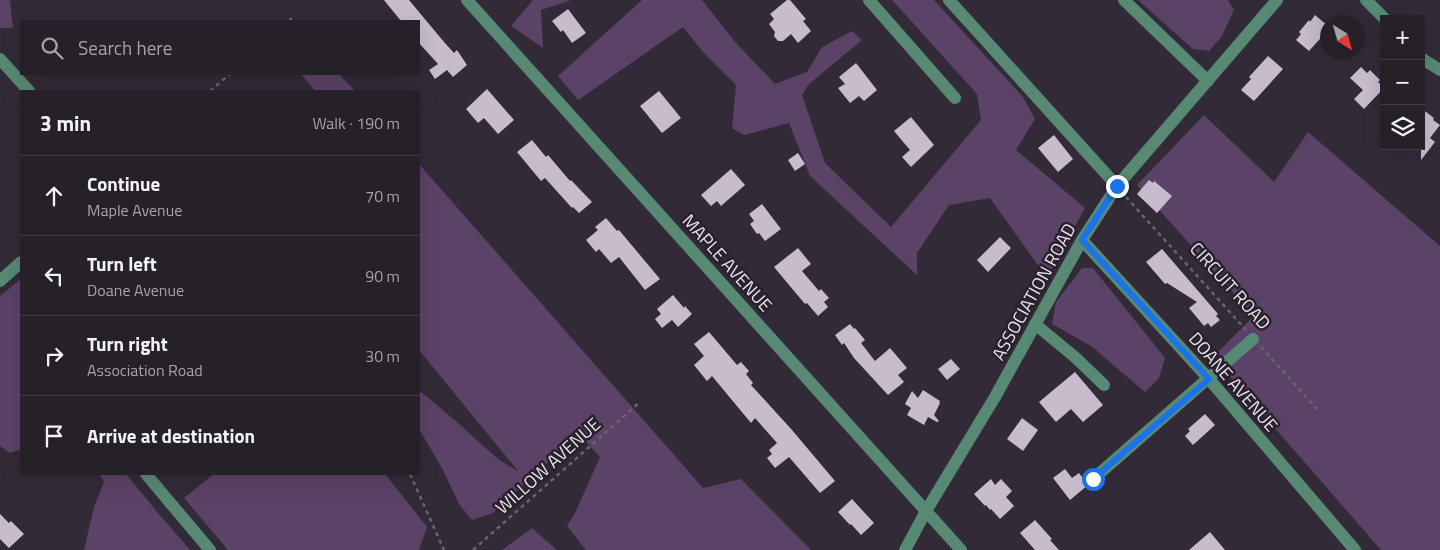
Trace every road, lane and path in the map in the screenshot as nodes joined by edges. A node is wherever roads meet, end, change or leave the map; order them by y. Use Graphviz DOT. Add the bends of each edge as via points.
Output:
graph roads {
  1 [pos="467,0"];
  2 [pos="869,0"];
  3 [pos="949,0"];
  4 [pos="1124,0"];
  5 [pos="1277,0"];
  6 [pos="1366,0"];
  7 [pos="1381,15"];
  8 [pos="294,16"];
  9 [pos="290,20"];
  10 [pos="0,59"];
  11 [pos="1424,60"];
  12 [pos="1440,70"];
  13 [pos="229,75"];
  14 [pos="1208,81"];
  15 [pos="28,90"];
  16 [pos="211,90"];
  17 [pos="955,98"];
  18 [pos="1117,186"];
  19 [pos="1082,240"];
  20 [pos="20,263"];
  21 [pos="0,281"];
  22 [pos="1035,324"];
  23 [pos="1253,338"];
  24 [pos="1209,379"];
  25 [pos="1104,384"];
  26 [pos="640,402"];
  27 [pos="1317,409"];
  28 [pos="147,475"];
  29 [pos="410,475"];
  30 [pos="1093,479"];
  31 [pos="926,511"];
  32 [pos="210,550"];
  33 [pos="444,550"];
  34 [pos="473,550"];
  35 [pos="905,550"];
  36 [pos="961,550"];
  37 [pos="1355,550"];
  1 -- 31 [label="street, MAPLE AVENUE"];
  2 -- 17 [label="street"];
  3 -- 18 [label="street"];
  4 -- 14 [label="street"];
  5 -- 14 [label="street, ASSOCIATION ROAD"];
  6 -- 7 [label="street"];
  8 -- 9 [label="path"];
  10 -- 15 [label="street"];
  11 -- 12 [label="street"];
  13 -- 16 [label="path"];
  14 -- 18 [label="street, ASSOCIATION ROAD"];
  18 -- 19 [label="street, ASSOCIATION ROAD"];
  18 -- 23 [label="path, CIRCUIT ROAD"];
  19 -- 22 [label="street, ASSOCIATION ROAD"];
  19 -- 24 [label="street, DOANE AVENUE"];
  20 -- 21 [label="street"];
  22 -- 25 [label="street"];
  22 -- 31 [label="street, ASSOCIATION ROAD"];
  23 -- 24 [label="street"];
  23 -- 27 [label="path, CIRCUIT ROAD"];
  24 -- 30 [label="street"];
  24 -- 37 [label="street, DOANE AVENUE"];
  26 -- 34 [label="path, WILLOW AVENUE"];
  28 -- 32 [label="street"];
  29 -- 33 [label="path"];
  31 -- 35 [label="street, ASSOCIATION ROAD"];
  31 -- 36 [label="street, MAPLE AVENUE"];
}
